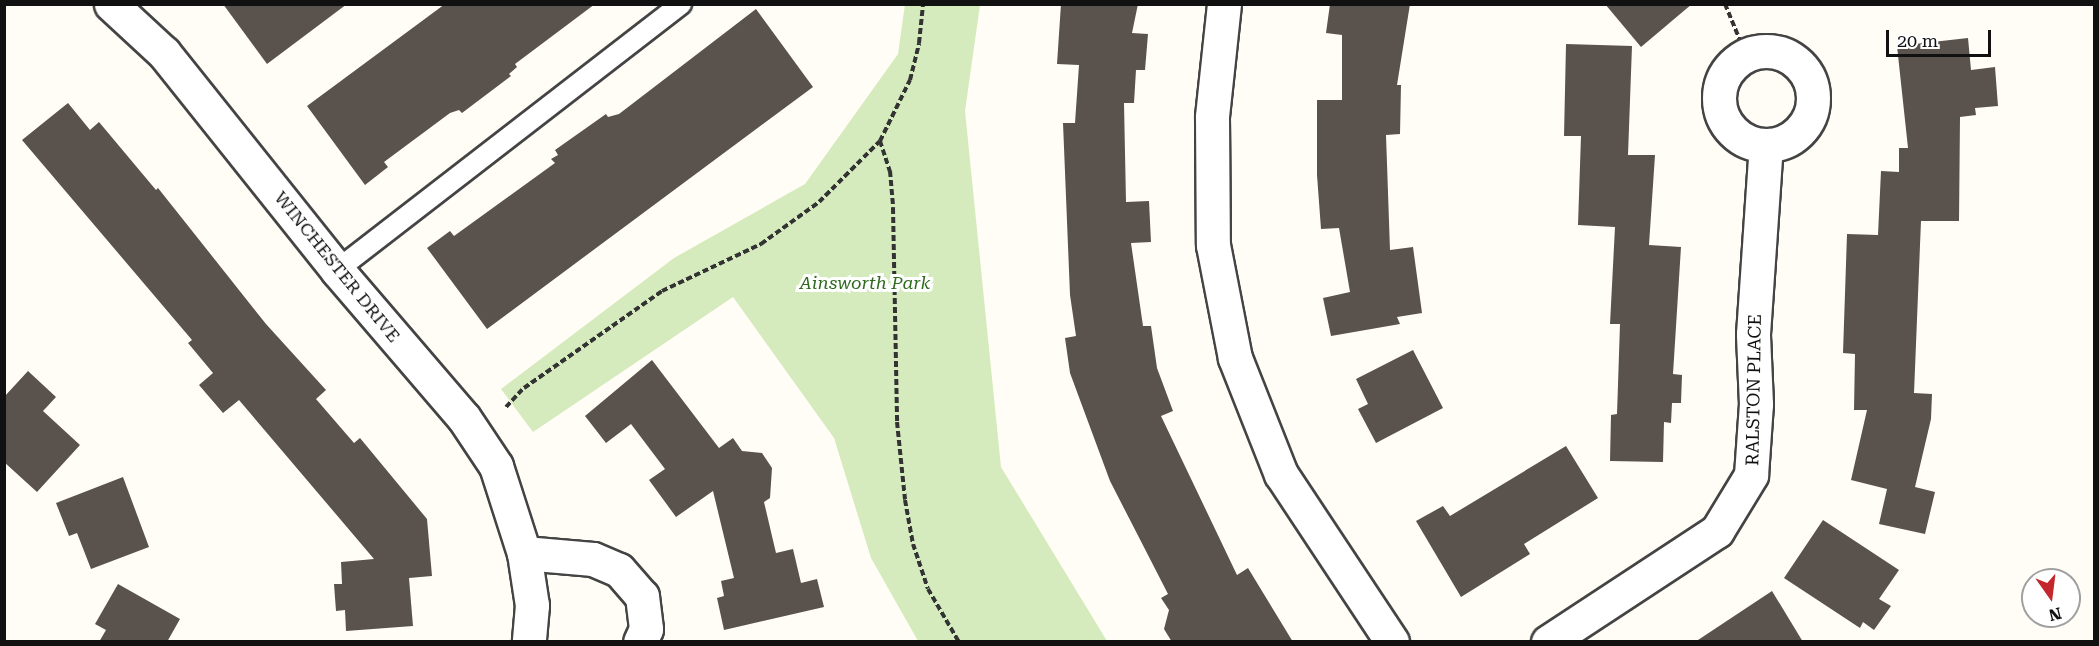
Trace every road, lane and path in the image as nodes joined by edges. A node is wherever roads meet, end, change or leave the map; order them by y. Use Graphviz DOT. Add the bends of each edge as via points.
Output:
graph roads {
  1 [pos="681,4"];
  2 [pos="923,4"];
  3 [pos="1224,4"];
  4 [pos="1725,4"];
  5 [pos="112,5"];
  6 [pos="1746,55"];
  7 [pos="880,141"];
  8 [pos="1766,145"];
  9 [pos="337,270"];
  10 [pos="506,407"];
  11 [pos="524,553"];
  12 [pos="529,642"];
  13 [pos="640,642"];
  14 [pos="959,642"];
  15 [pos="1392,642"];
  16 [pos="1548,642"];
  1 -- 9 [label="lane"];
  2 -- 7 [label="path" via="910,80"];
  3 -- 15 [label="street" via="1212,117 1212,245 1235,358 1281,474"];
  4 -- 6 [label="path"];
  5 -- 9 [label="street, WINCHESTER DRIVE" via="164,53"];
  6 -- 8 [label="street" via="1725,74 1720,109 1737,136"];
  6 -- 8 [label="street" via="1766,50 1787,56 1808,76 1814,97 1811,114 1801,131 1787,141"];
  7 -- 10 [label="path" via="819,202 761,244 662,291 524,388"];
  7 -- 14 [label="path" via="890,171 893,208 897,423 904,500 928,589"];
  8 -- 16 [label="street, RALSTON PLACE" via="1753,334 1756,404 1751,475 1717,531"];
  9 -- 11 [label="street, WINCHESTER DRIVE" via="464,418 496,466"];
  11 -- 12 [label="street, WINCHESTER DRIVE" via="532,605"];
  11 -- 13 [label="street" via="593,559 619,570 642,596 646,629"];
}
